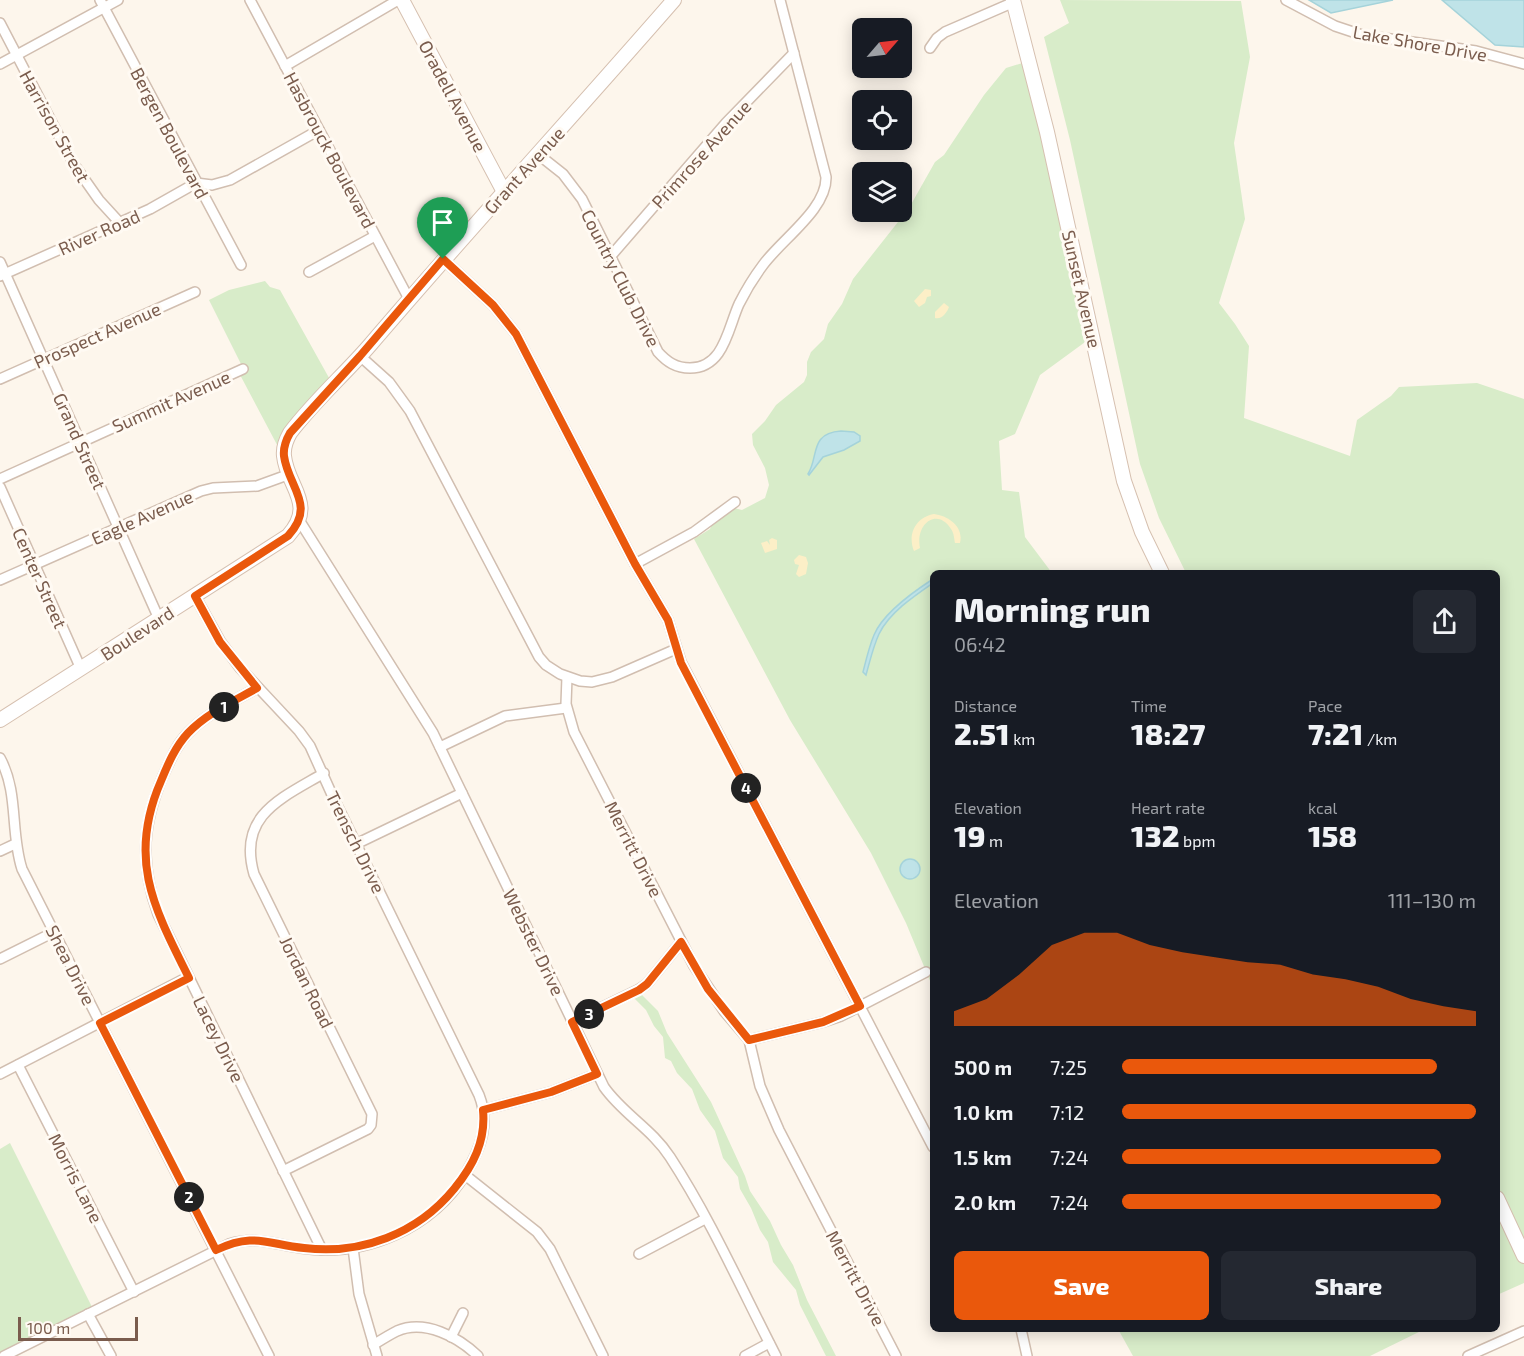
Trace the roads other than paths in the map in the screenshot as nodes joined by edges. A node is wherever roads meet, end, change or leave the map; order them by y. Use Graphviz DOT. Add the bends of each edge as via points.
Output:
graph roads {
  1 [pos="118,0"];
  2 [pos="250,0"];
  3 [pos="674,0"];
  4 [pos="780,0"];
  5 [pos="1286,0"];
  6 [pos="403,1"];
  7 [pos="1014,1"];
  8 [pos="102,4"];
  9 [pos="0,23"];
  10 [pos="930,48"];
  11 [pos="794,53"];
  12 [pos="16,55"];
  13 [pos="0,64"];
  14 [pos="1524,64"];
  15 [pos="285,66"];
  16 [pos="319,130"];
  17 [pos="539,155"];
  18 [pos="196,183"];
  19 [pos="504,192"];
  20 [pos="120,223"];
  21 [pos="375,236"];
  22 [pos="610,257"];
  23 [pos="443,259"];
  24 [pos="0,262"];
  25 [pos="241,265"];
  26 [pos="309,272"];
  27 [pos="3,275"];
  28 [pos="195,292"];
  29 [pos="409,299"];
  30 [pos="360,356"];
  31 [pos="43,359"];
  32 [pos="243,369"];
  33 [pos="0,379"];
  34 [pos="80,443"];
  35 [pos="290,474"];
  36 [pos="0,479"];
  37 [pos="0,487"];
  38 [pos="735,502"];
  39 [pos="299,520"];
  40 [pos="118,528"];
  41 [pos="635,564"];
  42 [pos="35,565"];
  43 [pos="1161,570"];
  44 [pos="0,580"];
  45 [pos="195,596"];
  46 [pos="159,619"];
  47 [pos="676,649"];
  48 [pos="81,669"];
  49 [pos="567,677"];
  50 [pos="257,688"];
  51 [pos="566,708"];
  52 [pos="0,720"];
  53 [pos="440,747"];
  54 [pos="0,758"];
  55 [pos="324,773"];
  56 [pos="462,793"];
  57 [pos="15,844"];
  58 [pos="356,844"];
  59 [pos="0,851"];
  60 [pos="54,932"];
  61 [pos="681,942"];
  62 [pos="0,959"];
  63 [pos="926,972"];
  64 [pos="189,978"];
  65 [pos="860,1006"];
  66 [pos="572,1022"];
  67 [pos="100,1023"];
  68 [pos="749,1040"];
  69 [pos="18,1065"];
  70 [pos="0,1074"];
  71 [pos="597,1074"];
  72 [pos="483,1110"];
  73 [pos="930,1141"];
  74 [pos="283,1171"];
  75 [pos="465,1175"];
  76 [pos="1500,1204"];
  77 [pos="705,1219"];
  78 [pos="353,1248"];
  79 [pos="216,1250"];
  80 [pos="322,1250"];
  81 [pos="639,1254"];
  82 [pos="1524,1256"];
  83 [pos="134,1292"];
  84 [pos="463,1313"];
  85 [pos="88,1314"];
  86 [pos="1524,1331"];
  87 [pos="1023,1332"];
  88 [pos="451,1337"];
  89 [pos="770,1342"];
  90 [pos="373,1345"];
  91 [pos="9,1355"];
  92 [pos="111,1356"];
  93 [pos="269,1356"];
  94 [pos="377,1356"];
  95 [pos="478,1356"];
  96 [pos="603,1356"];
  97 [pos="745,1356"];
  98 [pos="776,1356"];
  99 [pos="897,1356"];
  100 [pos="1027,1356"];
  101 [pos="1468,1356"];
  1 -- 8 [label="street"];
  2 -- 15 [label="street, Hasbrouck Boulevard"];
  3 -- 17 [label="street, Grant Avenue"];
  4 -- 11 [label="street, Country Club Drive"];
  5 -- 14 [label="street, Lake Shore Drive" via="1335,26 1362,35 1476,51"];
  6 -- 15 [label="street"];
  6 -- 19 [label="street, Oradell Avenue"];
  7 -- 10 [label="street" via="945,32"];
  7 -- 43 [label="street, Sunset Avenue" via="1124,481"];
  8 -- 12 [label="street"];
  8 -- 18 [label="street, Bergen Boulevard"];
  9 -- 12 [label="street, Harrison Street"];
  11 -- 22 [label="street, Primrose Avenue" via="726,123"];
  11 -- 22 [label="street, Country Club Drive" via="826,177 825,188 819,203 770,256 749,286 716,357 694,368 677,367 664,359"];
  12 -- 13 [label="street"];
  12 -- 20 [label="street, Harrison Street" via="84,181"];
  15 -- 16 [label="street, Hasbrouck Boulevard"];
  16 -- 18 [label="street" via="230,180 212,185"];
  16 -- 21 [label="street, Hasbrouck Boulevard"];
  17 -- 19 [label="street, Grant Avenue"];
  17 -- 22 [label="street, Country Club Drive" via="573,186"];
  18 -- 20 [label="street, River Road"];
  18 -- 25 [label="street, Bergen Boulevard"];
  19 -- 23 [label="street, Grant Avenue"];
  20 -- 27 [label="street, River Road"];
  21 -- 26 [label="street"];
  21 -- 29 [label="street, Hasbrouck Boulevard"];
  23 -- 29 [label="street, Grant Avenue"];
  23 -- 41 [label="street" via="493,305 516,334"];
  24 -- 27 [label="street, Grand Street"];
  27 -- 31 [label="street, Grand Street"];
  28 -- 31 [label="street, Prospect Avenue"];
  29 -- 30 [label="street, Grant Avenue"];
  30 -- 35 [label="street, Grant Avenue" via="290,433 284,458"];
  30 -- 49 [label="street" via="389,382 410,411 539,657"];
  31 -- 33 [label="street, Prospect Avenue"];
  31 -- 34 [label="street, Grand Street"];
  32 -- 34 [label="street, Summit Avenue"];
  34 -- 36 [label="street, Summit Avenue"];
  34 -- 40 [label="street, Grand Street"];
  35 -- 39 [label="street, Grant Avenue" via="300,499"];
  35 -- 40 [label="street, Eagle Avenue" via="257,486 201,491"];
  37 -- 42 [label="street, Center Street"];
  38 -- 41 [label="street" via="694,532"];
  39 -- 45 [label="street, Boulevard" via="288,536"];
  39 -- 53 [label="street, Webster Drive"];
  40 -- 42 [label="street, Eagle Avenue"];
  40 -- 46 [label="street, Grand Street"];
  41 -- 47 [label="street" via="668,620"];
  42 -- 44 [label="street, Eagle Avenue"];
  42 -- 48 [label="street, Center Street"];
  45 -- 46 [label="street, Boulevard"];
  45 -- 50 [label="street, Trensch Drive" via="220,642"];
  46 -- 48 [label="street, Boulevard"];
  47 -- 49 [label="street" via="602,680"];
  47 -- 65 [label="street"];
  48 -- 52 [label="street, Boulevard"];
  49 -- 51 [label="street, Merritt Drive"];
  50 -- 55 [label="street, Trensch Drive" via="299,731"];
  50 -- 64 [label="street, Lacey Drive" via="207,717 188,733 173,754 151,808 145,843 149,888"];
  51 -- 53 [label="street" via="505,716"];
  51 -- 61 [label="street, Merritt Drive" via="574,732"];
  53 -- 56 [label="street, Webster Drive"];
  54 -- 57 [label="street, Shea Drive" via="12,792"];
  55 -- 58 [label="street, Trensch Drive"];
  55 -- 74 [label="street, Jordan Road" via="276,801 264,813 253,832 251,863 373,1119 368,1129"];
  56 -- 58 [label="street"];
  56 -- 66 [label="street, Webster Drive"];
  57 -- 59 [label="street"];
  57 -- 60 [label="street, Shea Drive" via="22,869"];
  58 -- 72 [label="street, Trensch Drive"];
  60 -- 62 [label="street"];
  60 -- 67 [label="street, Shea Drive"];
  61 -- 66 [label="street" via="639,990"];
  61 -- 68 [label="street, Merritt Drive" via="708,989"];
  63 -- 65 [label="street"];
  64 -- 67 [label="street"];
  64 -- 74 [label="street, Lacey Drive"];
  65 -- 68 [label="street" via="823,1022"];
  65 -- 73 [label="street"];
  66 -- 71 [label="street, Webster Drive"];
  67 -- 69 [label="street"];
  67 -- 79 [label="street, Shea Drive"];
  68 -- 99 [label="street, Merritt Drive" via="760,1086 775,1122"];
  69 -- 70 [label="street"];
  69 -- 83 [label="street, Morris Lane"];
  71 -- 72 [label="street" via="551,1092"];
  71 -- 77 [label="street, Webster Drive" via="613,1099 670,1156"];
  72 -- 75 [label="street" via="481,1145"];
  74 -- 80 [label="street, Lacey Drive"];
  75 -- 78 [label="street" via="420,1221 384,1240"];
  75 -- 96 [label="street" via="537,1232 550,1249"];
  76 -- 82 [label="street"];
  77 -- 81 [label="street"];
  77 -- 89 [label="street, Webster Drive"];
  78 -- 80 [label="street"];
  78 -- 90 [label="street" via="359,1294"];
  79 -- 80 [label="street" via="254,1239"];
  79 -- 83 [label="street"];
  79 -- 93 [label="street, Shea Drive"];
  83 -- 85 [label="street"];
  84 -- 88 [label="street"];
  85 -- 91 [label="street"];
  85 -- 92 [label="street"];
  86 -- 101 [label="street"];
  87 -- 100 [label="street"];
  88 -- 90 [label="street" via="415,1328 398,1331"];
  88 -- 95 [label="street"];
  89 -- 97 [label="street"];
  89 -- 98 [label="street, Webster Drive"];
  90 -- 94 [label="street"];
}
